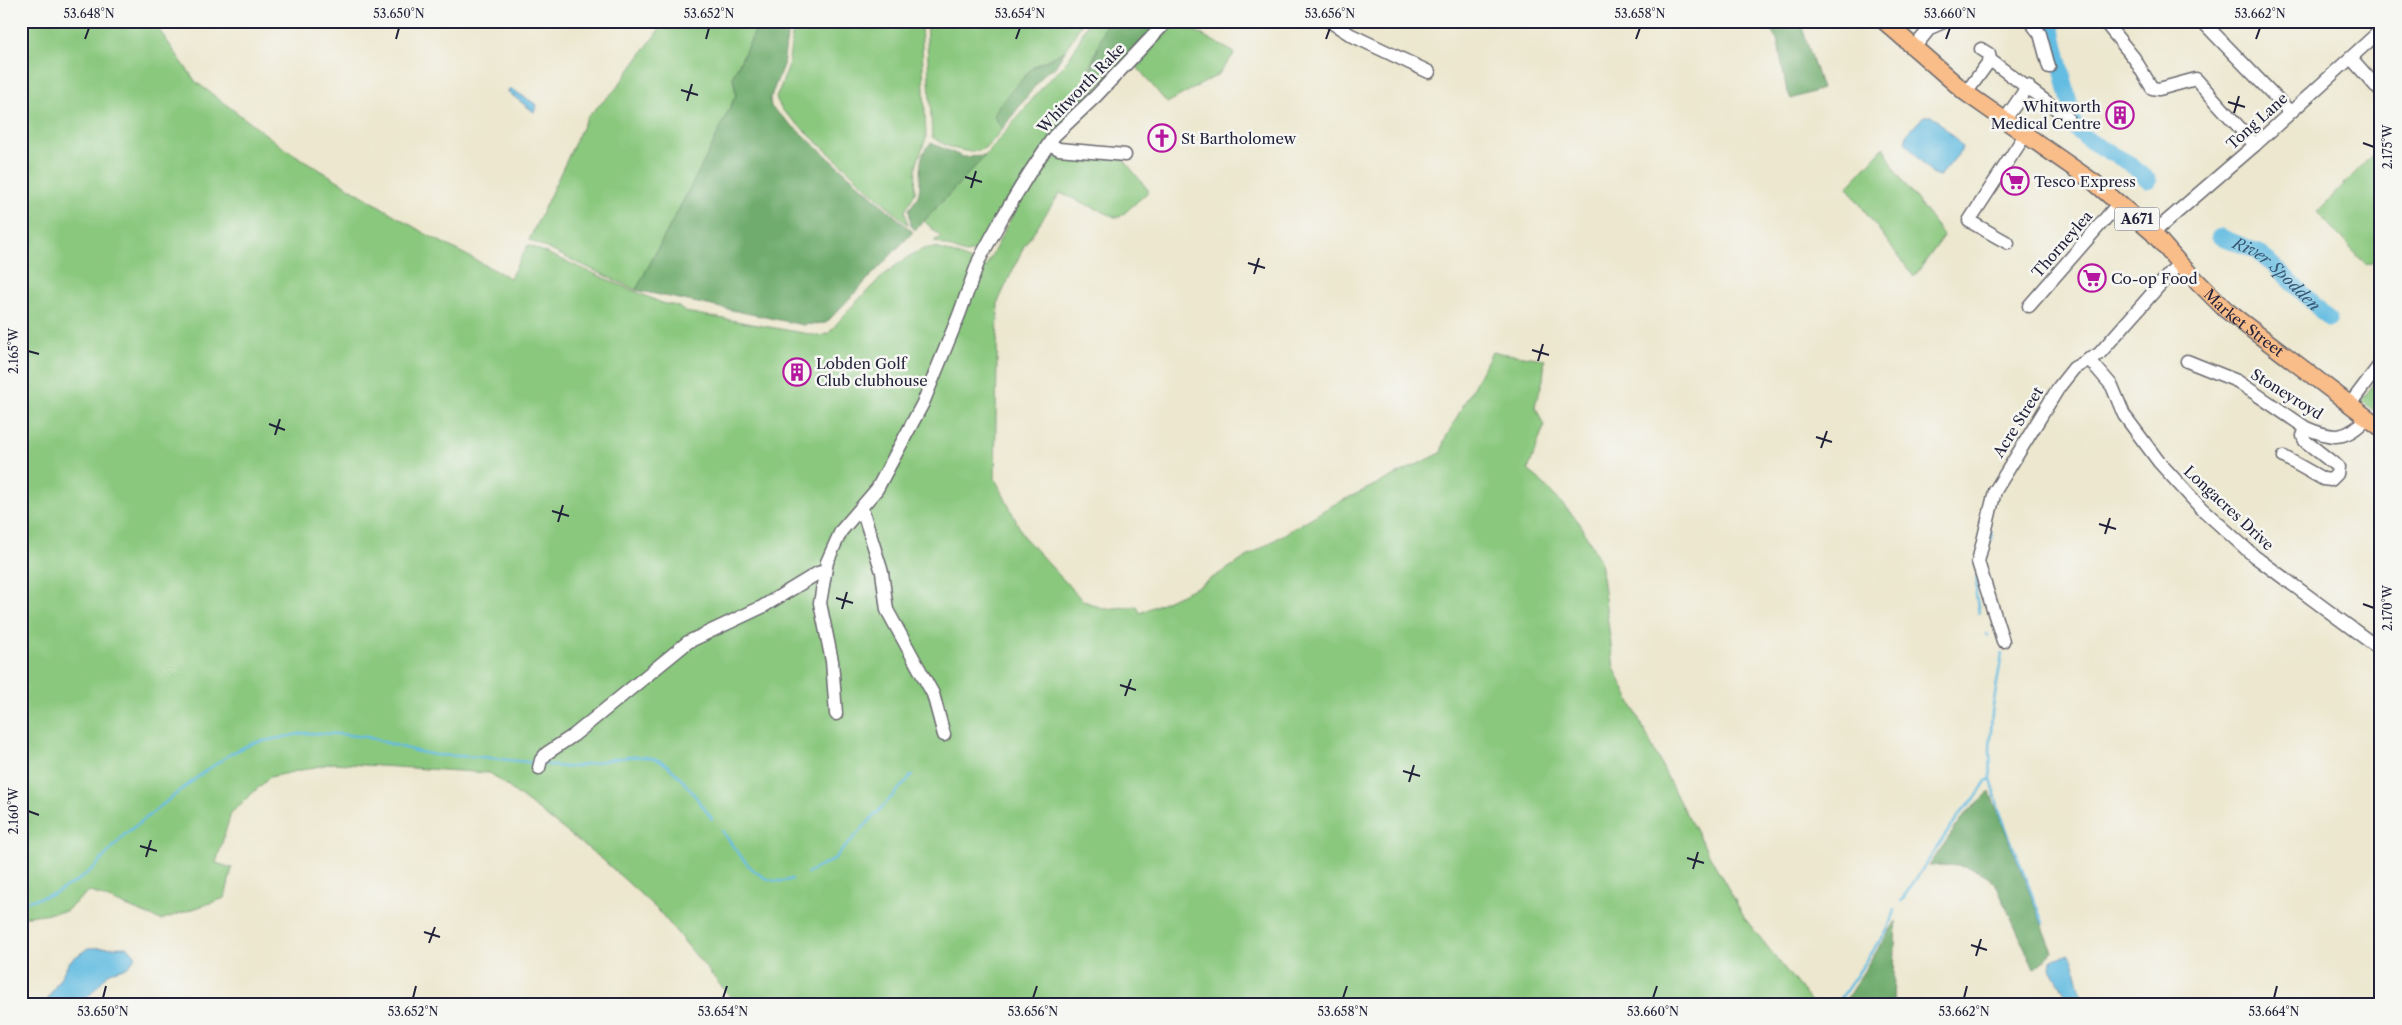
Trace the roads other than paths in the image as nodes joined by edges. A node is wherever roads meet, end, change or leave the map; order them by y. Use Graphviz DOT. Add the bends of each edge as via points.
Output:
graph roads {
  1 [pos="1167,21"];
  2 [pos="1329,21"];
  3 [pos="1884,21"];
  4 [pos="1946,21"];
  5 [pos="2030,21"];
  6 [pos="2104,21"];
  7 [pos="2202,21"];
  8 [pos="1924,27"];
  9 [pos="2381,30"];
  10 [pos="1914,48"];
  11 [pos="1981,49"];
  12 [pos="2351,58"];
  13 [pos="1990,60"];
  14 [pos="2048,67"];
  15 [pos="1429,72"];
  16 [pos="2028,86"];
  17 [pos="2381,92"];
  18 [pos="1966,93"];
  19 [pos="2290,112"];
  20 [pos="2067,117"];
  21 [pos="2004,121"];
  22 [pos="2025,135"];
  23 [pos="1049,144"];
  24 [pos="2255,145"];
  25 [pos="1125,155"];
  26 [pos="2119,203"];
  27 [pos="2153,233"];
  28 [pos="2008,243"];
  29 [pos="2179,263"];
  30 [pos="2029,306"];
  31 [pos="2089,359"];
  32 [pos="2187,361"];
  33 [pos="2381,363"];
  34 [pos="2350,404"];
  35 [pos="2368,417"];
  36 [pos="2306,428"];
  37 [pos="2381,428"];
  38 [pos="2284,457"];
  39 [pos="862,509"];
  40 [pos="825,571"];
  41 [pos="2003,641"];
  42 [pos="2381,650"];
  43 [pos="836,714"];
  44 [pos="944,735"];
  45 [pos="539,768"];
  1 -- 23 [label="street, Whitworth Rake"];
  2 -- 15 [label="street"];
  3 -- 10 [label="main road, Market Street / A671"];
  4 -- 8 [label="street"];
  5 -- 14 [label="street" via="2040,34"];
  6 -- 24 [label="street" via="2134,58 2152,88 2196,79"];
  7 -- 19 [label="street"];
  8 -- 10 [label="street"];
  9 -- 12 [label="street, Tong Lane"];
  10 -- 18 [label="main road, Market Street / A671"];
  11 -- 13 [label="street" via="1990,54"];
  12 -- 17 [label="street"];
  12 -- 19 [label="street, Tong Lane"];
  13 -- 16 [label="street"];
  13 -- 18 [label="street"];
  16 -- 20 [label="street"];
  16 -- 21 [label="street"];
  18 -- 21 [label="main road, Market Street / A671"];
  19 -- 24 [label="street, Tong Lane"];
  21 -- 22 [label="main road, Market Street / A671"];
  22 -- 26 [label="main road, Market Street / A671" via="2057,155"];
  22 -- 28 [label="street" via="1969,221"];
  23 -- 25 [label="street" via="1059,149"];
  23 -- 39 [label="street, Whitworth Rake" via="979,260 923,404 877,489"];
  24 -- 27 [label="street, Tong Lane"];
  26 -- 27 [label="main road, Market Street / A671"];
  26 -- 30 [label="street, Thorneylea"];
  27 -- 29 [label="main road, Market Street / A671"];
  29 -- 31 [label="street, Acre Street" via="2099,354"];
  29 -- 34 [label="main road, Market Street / A671" via="2226,310"];
  31 -- 41 [label="street, Acre Street" via="2074,368 2059,387 1995,491 1978,562"];
  31 -- 42 [label="street, Longacres Drive" via="2112,386 2124,414 2159,462 2200,507 2254,556"];
  32 -- 36 [label="street, Stoneyroyd" via="2237,381"];
  33 -- 34 [label="street"];
  34 -- 35 [label="main road, Market Street / A671"];
  35 -- 36 [label="street, Stoneyroyd" via="2357,429 2344,435 2330,436"];
  35 -- 37 [label="main road, Market Street / A671"];
  36 -- 38 [label="street" via="2304,441 2338,467 2334,478 2323,479"];
  39 -- 40 [label="street, Whitworth Rake" via="841,531"];
  39 -- 44 [label="street" via="882,572 887,610 933,694"];
  40 -- 43 [label="street, Whitworth Rake" via="820,603 832,661"];
  40 -- 45 [label="street" via="746,615 688,642 547,753"];
}
